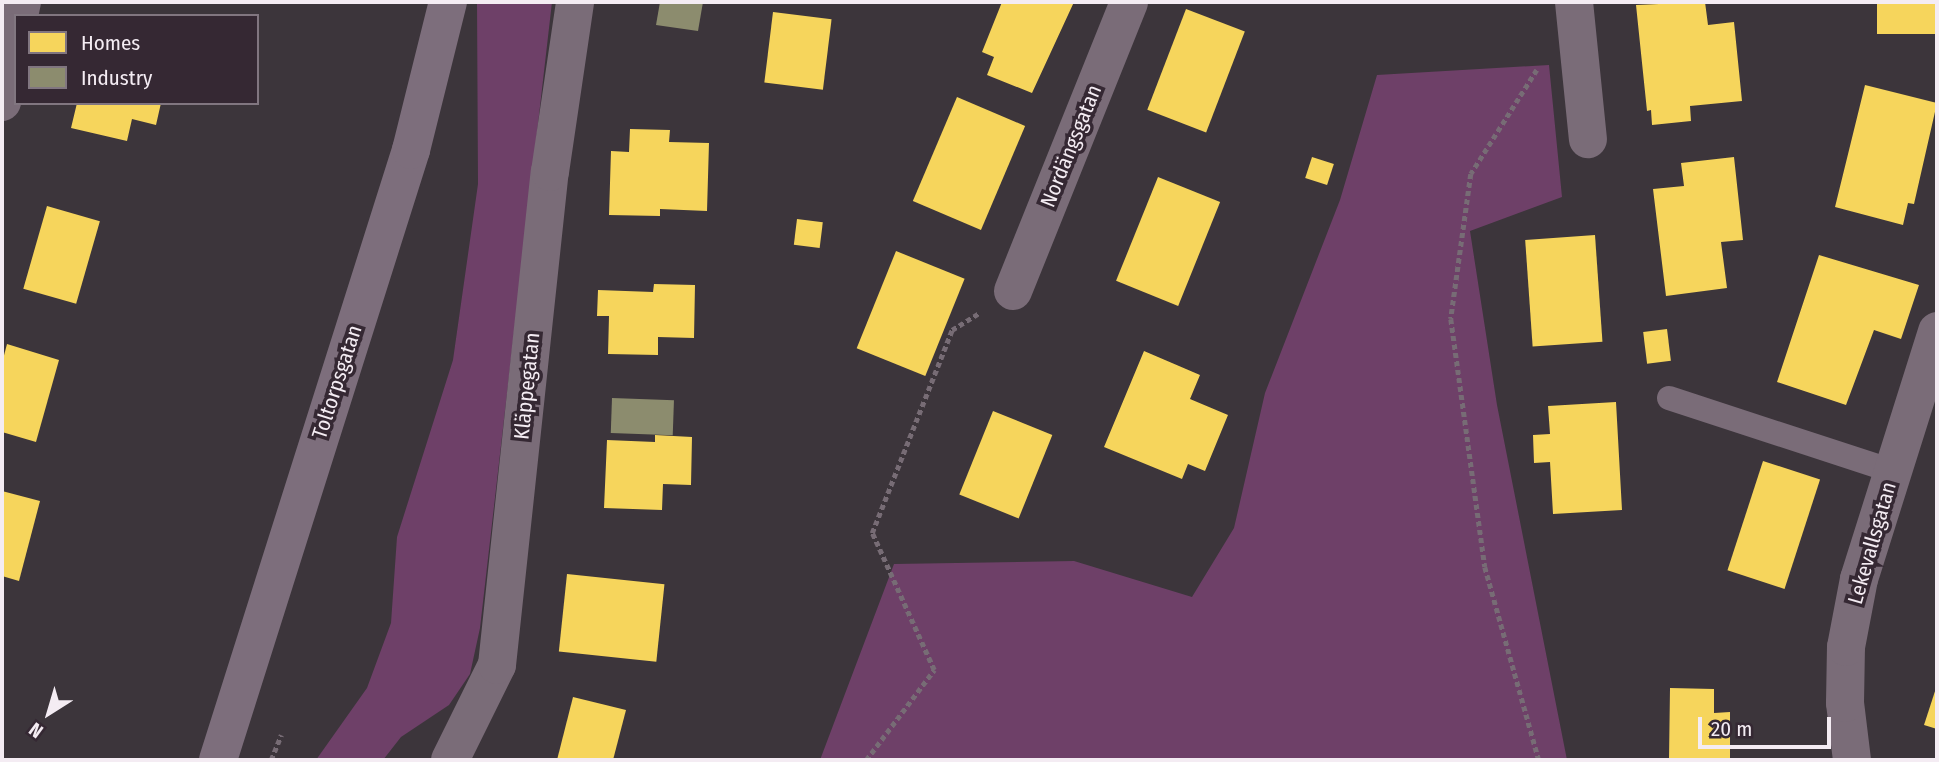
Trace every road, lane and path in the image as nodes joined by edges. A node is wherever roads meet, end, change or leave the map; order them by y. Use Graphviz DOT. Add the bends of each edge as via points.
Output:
graph roads {
  1 [pos="448,2"];
  2 [pos="575,2"];
  3 [pos="1129,2"];
  4 [pos="1574,6"];
  5 [pos="14,42"];
  6 [pos="2,102"];
  7 [pos="1588,139"];
  8 [pos="1013,291"];
  9 [pos="1937,331"];
  10 [pos="1669,398"];
  11 [pos="1926,402"];
  12 [pos="1892,471"];
  13 [pos="281,735"];
  14 [pos="266,750"];
  15 [pos="274,754"];
  16 [pos="218,760"];
  17 [pos="271,760"];
  18 [pos="450,760"];
  19 [pos="866,760"];
  20 [pos="1539,760"];
  21 [pos="1852,760"];
  1 -- 16 [label="street, Toltorpsgatan" via="411,150"];
  2 -- 18 [label="street, Kläppegatan" via="550,172 497,665"];
  3 -- 8 [label="street, Nordängsgatan"];
  4 -- 7 [label="street"];
  4 -- 20 [label="path" via="1471,174 1451,319 1485,567"];
  5 -- 6 [label="street"];
  8 -- 19 [label="path" via="952,330 872,533 934,670"];
  9 -- 11 [label="street, Lekevallsgatan"];
  10 -- 12 [label="lane"];
  11 -- 12 [label="street, Lekevallsgatan"];
  12 -- 21 [label="street, Lekevallsgatan" via="1859,579 1846,647 1845,703"];
  13 -- 15 [label="path"];
  14 -- 15 [label="path"];
  15 -- 17 [label="path"];
}
